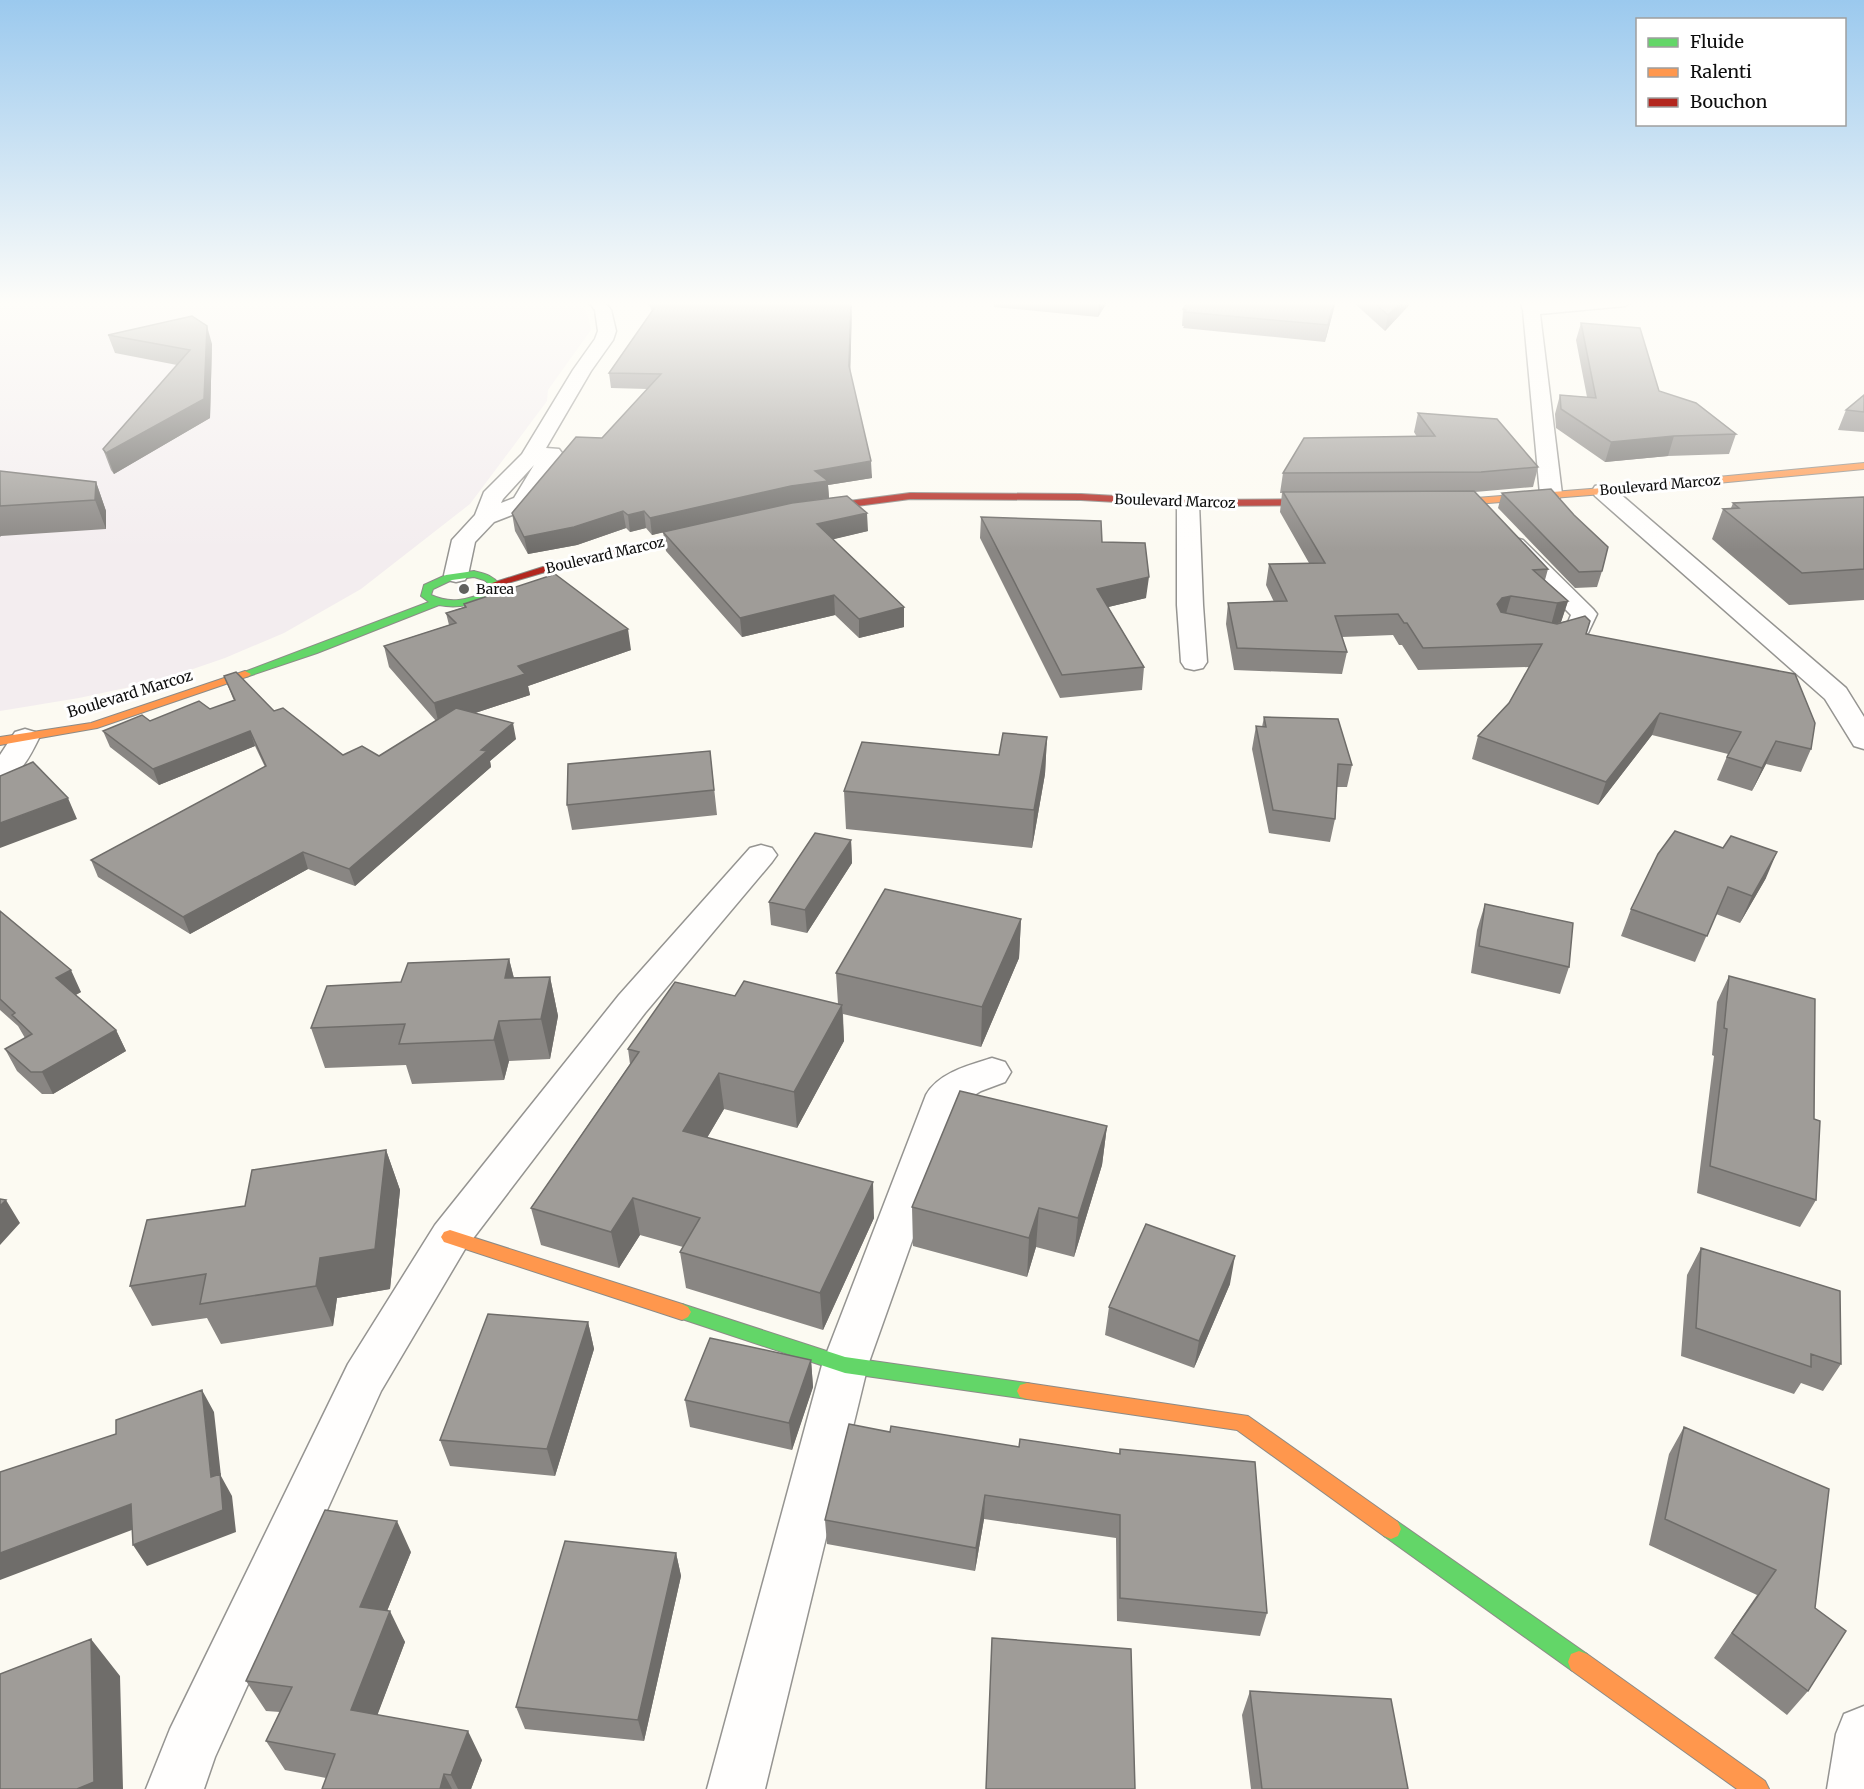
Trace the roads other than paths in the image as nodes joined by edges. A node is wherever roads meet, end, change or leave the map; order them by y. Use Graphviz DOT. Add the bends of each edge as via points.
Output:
graph roads {
  1 [pos="574,384"];
  2 [pos="591,384"];
  3 [pos="1539,384"];
  4 [pos="1864,466"];
  5 [pos="1603,491"];
  6 [pos="1551,494"];
  7 [pos="1419,501"];
  8 [pos="1338,502"];
  9 [pos="1188,503"];
  10 [pos="793,512"];
  11 [pos="1489,515"];
  12 [pos="486,517"];
  13 [pos="724,527"];
  14 [pos="456,575"];
  15 [pos="494,584"];
  16 [pos="435,603"];
  17 [pos="1528,631"];
  18 [pos="1194,662"];
  19 [pos="13,740"];
  20 [pos="1864,740"];
  21 [pos="0,772"];
  22 [pos="761,855"];
  23 [pos="992,1072"];
  24 [pos="450,1237"];
  25 [pos="846,1365"];
  26 [pos="1864,1734"];
  27 [pos="175,1789"];
  28 [pos="736,1789"];
  29 [pos="1757,1789"];
  30 [pos="1856,1789"];
  1 -- 12 [label="street" via="530,457 492,497"];
  2 -- 12 [label="street" via="522,503"];
  3 -- 6 [label="street"];
  4 -- 5 [label="main road, Boulevard Marcoz"];
  5 -- 6 [label="main road, Boulevard Marcoz"];
  5 -- 20 [label="street" via="1836,694"];
  6 -- 11 [label="main road, Boulevard Marcoz"];
  7 -- 11 [label="main road, Boulevard Marcoz"];
  8 -- 9 [label="main road, Boulevard Marcoz"];
  9 -- 10 [label="main road, Boulevard Marcoz" via="1082,497 910,496"];
  9 -- 18 [label="street"];
  11 -- 17 [label="street" via="1584,614 1580,628 1551,635"];
  12 -- 14 [label="street" via="464,540"];
  13 -- 15 [label="main road, Boulevard Marcoz"];
  14 -- 15 [label="main road" via="474,574"];
  14 -- 16 [label="main road" via="428,587 426,596"];
  15 -- 16 [label="main road" via="491,594 475,602"];
  16 -- 19 [label="main road, Boulevard Marcoz" via="153,707 93,726"];
  19 -- 21 [label="street" via="13,759"];
  22 -- 24 [label="street" via="632,1004"];
  23 -- 25 [label="street" via="945,1095"];
  24 -- 25 [label="main road"];
  24 -- 27 [label="street" via="364,1378 190,1749"];
  25 -- 28 [label="street"];
  25 -- 29 [label="main road" via="1241,1422"];
  26 -- 30 [label="street"];
}
